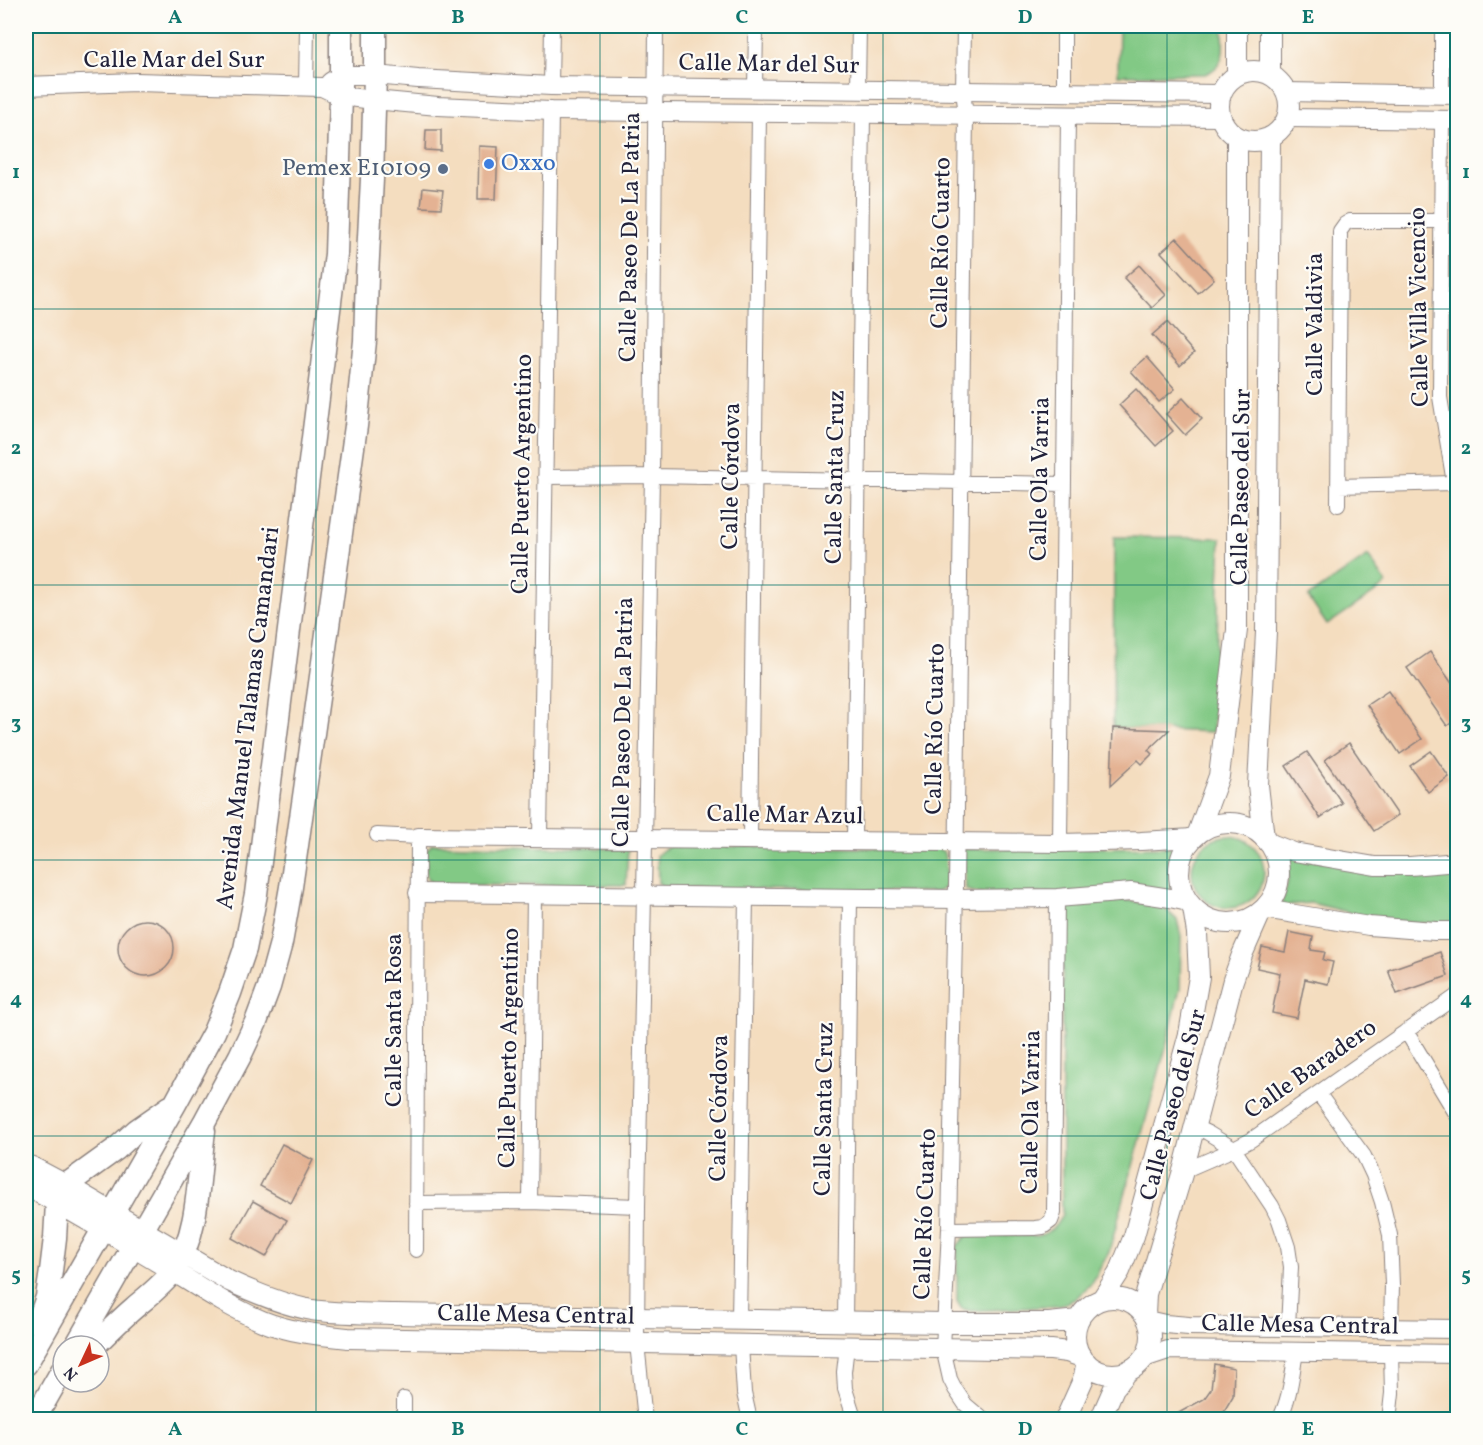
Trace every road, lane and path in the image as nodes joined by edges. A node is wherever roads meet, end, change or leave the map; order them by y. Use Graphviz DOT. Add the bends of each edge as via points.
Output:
graph roads {
  1 [pos="306,26"];
  2 [pos="341,26"];
  3 [pos="375,26"];
  4 [pos="552,26"];
  5 [pos="656,26"];
  6 [pos="756,26"];
  7 [pos="859,26"];
  8 [pos="964,26"];
  9 [pos="1064,26"];
  10 [pos="1237,26"];
  11 [pos="1270,26"];
  12 [pos="1442,26"];
  13 [pos="1270,74"];
  14 [pos="375,75"];
  15 [pos="1237,75"];
  16 [pos="26,86"];
  17 [pos="327,86"];
  18 [pos="551,86"];
  19 [pos="655,87"];
  20 [pos="755,88"];
  21 [pos="858,90"];
  22 [pos="963,91"];
  23 [pos="1064,92"];
  24 [pos="1286,92"];
  25 [pos="1220,94"];
  26 [pos="1450,95"];
  27 [pos="374,100"];
  28 [pos="551,111"];
  29 [pos="655,111"];
  30 [pos="759,113"];
  31 [pos="863,114"];
  32 [pos="966,115"];
  33 [pos="1068,116"];
  34 [pos="1220,117"];
  35 [pos="1287,118"];
  36 [pos="1450,119"];
  37 [pos="1237,137"];
  38 [pos="1270,137"];
  39 [pos="1441,221"];
  40 [pos="652,476"];
  41 [pos="545,477"];
  42 [pos="754,478"];
  43 [pos="858,480"];
  44 [pos="962,482"];
  45 [pos="1064,484"];
  46 [pos="1338,486"];
  47 [pos="1456,488"];
  48 [pos="1338,505"];
  49 [pos="377,835"];
  50 [pos="1196,835"];
  51 [pos="418,837"];
  52 [pos="540,838"];
  53 [pos="645,839"];
  54 [pos="750,840"];
  55 [pos="1266,840"];
  56 [pos="854,841"];
  57 [pos="957,842"];
  58 [pos="1060,843"];
  59 [pos="1458,862"];
  60 [pos="418,893"];
  61 [pos="534,894"];
  62 [pos="644,896"];
  63 [pos="746,897"];
  64 [pos="850,898"];
  65 [pos="1057,898"];
  66 [pos="956,899"];
  67 [pos="1191,905"];
  68 [pos="1263,911"];
  69 [pos="1458,931"];
  70 [pos="1458,995"];
  71 [pos="1406,1031"];
  72 [pos="1318,1093"];
  73 [pos="175,1104"];
  74 [pos="1458,1117"];
  75 [pos="205,1120"];
  76 [pos="1195,1127"];
  77 [pos="1234,1149"];
  78 [pos="26,1165"];
  79 [pos="1183,1170"];
  80 [pos="26,1186"];
  81 [pos="62,1194"];
  82 [pos="530,1202"];
  83 [pos="416,1203"];
  84 [pos="638,1206"];
  85 [pos="108,1221"];
  86 [pos="949,1229"];
  87 [pos="138,1239"];
  88 [pos="416,1250"];
  89 [pos="178,1263"];
  90 [pos="1102,1299"];
  91 [pos="312,1310"];
  92 [pos="1146,1317"];
  93 [pos="638,1318"];
  94 [pos="739,1320"];
  95 [pos="1078,1320"];
  96 [pos="845,1321"];
  97 [pos="945,1323"];
  98 [pos="1288,1327"];
  99 [pos="1391,1328"];
  100 [pos="1458,1329"];
  101 [pos="307,1333"];
  102 [pos="83,1334"];
  103 [pos="106,1334"];
  104 [pos="637,1343"];
  105 [pos="741,1345"];
  106 [pos="847,1347"];
  107 [pos="944,1348"];
  108 [pos="1296,1352"];
  109 [pos="1391,1353"];
  110 [pos="1458,1354"];
  111 [pos="1084,1360"];
  112 [pos="26,1363"];
  113 [pos="1136,1364"];
  114 [pos="51,1392"];
  115 [pos="404,1399"];
  116 [pos="34,1419"];
  117 [pos="404,1419"];
  118 [pos="645,1419"];
  119 [pos="750,1419"];
  120 [pos="855,1419"];
  121 [pos="984,1419"];
  122 [pos="1065,1419"];
  123 [pos="1100,1419"];
  124 [pos="1279,1419"];
  125 [pos="1389,1419"];
  1 -- 17 [label="street"];
  2 -- 17 [label="main road, Avenida Manuel Talamas Camandari"];
  3 -- 14 [label="main road"];
  4 -- 18 [label="street"];
  5 -- 19 [label="street, Calle Paseo De La Patria"];
  6 -- 20 [label="street"];
  7 -- 21 [label="street"];
  8 -- 22 [label="street, Calle Río Cuarto"];
  9 -- 23 [label="street"];
  10 -- 15 [label="main road"];
  11 -- 13 [label="main road"];
  12 -- 26 [label="street"];
  13 -- 15 [label="main road" via="1254,70"];
  13 -- 24 [label="main road"];
  14 -- 17 [label="street, Calle Mar del Sur"];
  14 -- 18 [label="street, Calle Mar del Sur"];
  14 -- 27 [label="main road"];
  15 -- 25 [label="main road"];
  16 -- 17 [label="street, Calle Mar del Sur" via="136,82"];
  17 -- 27 [label="street, Calle Mar del Sur"];
  17 -- 73 [label="main road, Avenida Manuel Talamas Camandari" via="336,254 256,894 230,993"];
  18 -- 19 [label="street, Calle Mar del Sur"];
  19 -- 20 [label="street, Calle Mar del Sur"];
  19 -- 29 [label="street, Calle Paseo De La Patria"];
  20 -- 21 [label="street, Calle Mar del Sur"];
  21 -- 22 [label="street, Calle Mar del Sur"];
  22 -- 23 [label="street, Calle Mar del Sur"];
  22 -- 32 [label="street, Calle Río Cuarto"];
  23 -- 25 [label="street, Calle Mar del Sur"];
  24 -- 26 [label="street"];
  24 -- 35 [label="main road"];
  25 -- 34 [label="main road"];
  27 -- 28 [label="street, Calle Mar del Sur"];
  27 -- 75 [label="main road" via="365,341 291,887 270,987 240,1056"];
  28 -- 29 [label="street, Calle Mar del Sur"];
  28 -- 41 [label="street, Calle Puerto Argentino"];
  29 -- 30 [label="street, Calle Mar del Sur"];
  29 -- 40 [label="street, Calle Paseo De La Patria"];
  30 -- 31 [label="street, Calle Mar del Sur"];
  30 -- 42 [label="street, Calle Córdova"];
  31 -- 32 [label="street, Calle Mar del Sur"];
  31 -- 43 [label="street, Calle Santa Cruz"];
  32 -- 33 [label="street, Calle Mar del Sur"];
  32 -- 44 [label="street, Calle Río Cuarto"];
  33 -- 34 [label="street, Calle Mar del Sur"];
  33 -- 45 [label="street, Calle Ola Varria"];
  34 -- 37 [label="main road"];
  35 -- 36 [label="street"];
  35 -- 38 [label="main road"];
  36 -- 39 [label="street, Calle Villa Vicencio"];
  37 -- 38 [label="main road" via="1254,141"];
  37 -- 50 [label="main road, Calle Paseo del Sur" via="1237,630 1218,776"];
  38 -- 55 [label="main road, Calle Paseo del Sur" via="1266,632 1258,785"];
  39 -- 46 [label="street, Calle Valdivia" via="1350,221 1340,231"];
  39 -- 47 [label="street, Calle Villa Vicencio" via="1440,397"];
  40 -- 41 [label="street"];
  40 -- 42 [label="street"];
  40 -- 53 [label="street, Calle Paseo De La Patria"];
  41 -- 52 [label="street, Calle Puerto Argentino"];
  42 -- 43 [label="street"];
  42 -- 54 [label="street, Calle Córdova"];
  43 -- 44 [label="street"];
  43 -- 56 [label="street, Calle Santa Cruz"];
  44 -- 45 [label="street"];
  44 -- 57 [label="street, Calle Río Cuarto"];
  45 -- 58 [label="street, Calle Ola Varria"];
  46 -- 47 [label="street"];
  46 -- 48 [label="street, Calle Valdivia"];
  49 -- 51 [label="street, Calle Mar Azul"];
  50 -- 55 [label="main road" via="1211,826 1239,824"];
  50 -- 58 [label="street, Calle Mar Azul"];
  50 -- 67 [label="main road" via="1184,850 1179,866 1182,893"];
  51 -- 52 [label="street, Calle Mar Azul"];
  51 -- 60 [label="street, Calle Santa Rosa"];
  52 -- 53 [label="street, Calle Mar Azul"];
  53 -- 54 [label="street, Calle Mar Azul"];
  53 -- 62 [label="street, Calle Paseo De La Patria"];
  54 -- 56 [label="street, Calle Mar Azul"];
  55 -- 59 [label="street" via="1294,852 1375,866"];
  55 -- 68 [label="main road" via="1275,854 1278,880"];
  56 -- 57 [label="street, Calle Mar Azul"];
  57 -- 58 [label="street, Calle Mar Azul"];
  57 -- 66 [label="street, Calle Río Cuarto"];
  60 -- 61 [label="street"];
  60 -- 83 [label="street, Calle Santa Rosa"];
  61 -- 62 [label="street"];
  61 -- 82 [label="street, Calle Puerto Argentino"];
  62 -- 63 [label="street"];
  62 -- 84 [label="street, Calle Paseo De La Patria"];
  63 -- 64 [label="street"];
  63 -- 94 [label="street, Calle Córdova"];
  64 -- 66 [label="street"];
  64 -- 96 [label="street, Calle Santa Cruz"];
  65 -- 66 [label="street"];
  65 -- 67 [label="street" via="1131,891"];
  65 -- 86 [label="street, Calle Ola Varria" via="1052,1221 1035,1228"];
  66 -- 86 [label="street, Calle Río Cuarto"];
  67 -- 68 [label="main road" via="1206,918 1221,923 1246,921"];
  67 -- 90 [label="main road, Calle Paseo del Sur" via="1199,977 1189,1034 1134,1236 1120,1271"];
  68 -- 69 [label="street" via="1370,926"];
  68 -- 76 [label="main road, Calle Paseo del Sur" via="1233,980"];
  70 -- 71 [label="street, Calle Baradero"];
  71 -- 72 [label="street, Calle Baradero"];
  71 -- 74 [label="street"];
  72 -- 77 [label="street, Calle Baradero"];
  72 -- 99 [label="street" via="1364,1156 1382,1202 1390,1235"];
  73 -- 81 [label="main road" via="137,1130"];
  73 -- 85 [label="main road, Avenida Manuel Talamas Camandari"];
  75 -- 87 [label="main road"];
  75 -- 89 [label="main road" via="199,1189 191,1230"];
  76 -- 77 [label="street"];
  76 -- 79 [label="main road, Calle Paseo del Sur"];
  77 -- 79 [label="street, Calle Baradero"];
  77 -- 98 [label="street" via="1272,1206 1288,1247"];
  78 -- 81 [label="main road, Calle Mesa Central"];
  79 -- 92 [label="main road, Calle Paseo del Sur" via="1146,1294"];
  80 -- 81 [label="main road, Calle Mesa Central"];
  81 -- 85 [label="main road, Calle Mesa Central"];
  81 -- 112 [label="main road" via="47,1297"];
  82 -- 83 [label="street"];
  82 -- 84 [label="street"];
  83 -- 88 [label="street, Calle Santa Rosa"];
  84 -- 93 [label="street, Calle Paseo De La Patria"];
  85 -- 87 [label="main road, Calle Mesa Central"];
  85 -- 112 [label="main road, Avenida Manuel Talamas Camandari"];
  86 -- 97 [label="street, Calle Río Cuarto"];
  87 -- 89 [label="main road, Calle Mesa Central"];
  87 -- 102 [label="main road"];
  89 -- 91 [label="main road, Calle Mesa Central"];
  89 -- 101 [label="main road, Calle Mesa Central" via="220,1299 263,1321"];
  89 -- 103 [label="main road"];
  90 -- 92 [label="main road" via="1130,1302"];
  90 -- 95 [label="main road" via="1088,1307"];
  91 -- 93 [label="main road, Calle Mesa Central"];
  91 -- 101 [label="main road"];
  92 -- 98 [label="street, Calle Mesa Central" via="1189,1326"];
  92 -- 113 [label="main road" via="1150,1344"];
  93 -- 94 [label="main road, Calle Mesa Central"];
  93 -- 104 [label="street, Calle Paseo De La Patria"];
  94 -- 96 [label="main road, Calle Mesa Central"];
  95 -- 97 [label="main road, Calle Mesa Central"];
  95 -- 111 [label="main road" via="1076,1345"];
  96 -- 97 [label="main road, Calle Mesa Central"];
  97 -- 107 [label="street, Calle Río Cuarto"];
  98 -- 99 [label="street, Calle Mesa Central"];
  99 -- 100 [label="street, Calle Mesa Central"];
  101 -- 104 [label="main road, Calle Mesa Central" via="348,1338"];
  104 -- 105 [label="main road, Calle Mesa Central"];
  104 -- 118 [label="street, Calle Paseo De La Patria"];
  105 -- 106 [label="main road, Calle Mesa Central"];
  105 -- 119 [label="street"];
  106 -- 107 [label="main road, Calle Mesa Central"];
  106 -- 120 [label="street" via="845,1389"];
  107 -- 111 [label="main road, Calle Mesa Central" via="1051,1350"];
  107 -- 121 [label="street, Calle Río Cuarto" via="955,1389 970,1409"];
  108 -- 109 [label="street, Calle Mesa Central"];
  108 -- 113 [label="street, Calle Mesa Central" via="1168,1350"];
  108 -- 124 [label="street"];
  109 -- 110 [label="street, Calle Mesa Central"];
  109 -- 125 [label="street"];
  111 -- 113 [label="main road" via="1110,1374 1123,1373"];
  111 -- 122 [label="main road" via="1083,1380"];
  113 -- 123 [label="main road" via="1114,1388"];
  114 -- 116 [label="main road"];
  115 -- 117 [label="street"];
}
